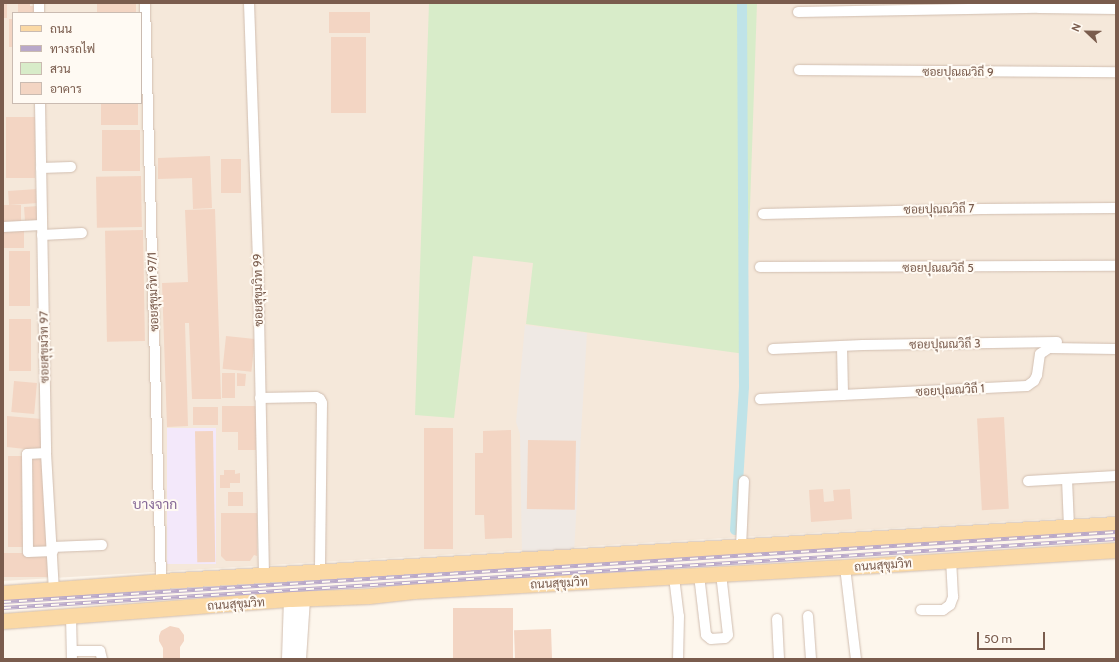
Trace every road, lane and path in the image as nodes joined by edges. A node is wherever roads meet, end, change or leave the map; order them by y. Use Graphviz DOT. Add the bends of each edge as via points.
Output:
graph roads {
  1 [pos="145,3"];
  2 [pos="249,3"];
  3 [pos="1116,9"];
  4 [pos="798,12"];
  5 [pos="799,70"];
  6 [pos="1116,72"];
  7 [pos="40,104"];
  8 [pos="70,167"];
  9 [pos="41,168"];
  10 [pos="1116,208"];
  11 [pos="763,214"];
  12 [pos="3,227"];
  13 [pos="42,230"];
  14 [pos="82,233"];
  15 [pos="1116,266"];
  16 [pos="760,267"];
  17 [pos="1116,343"];
  18 [pos="842,346"];
  19 [pos="773,349"];
  20 [pos="1116,349"];
  21 [pos="843,395"];
  22 [pos="260,398"];
  23 [pos="760,399"];
  24 [pos="46,453"];
  25 [pos="1116,476"];
  26 [pos="1067,479"];
  27 [pos="744,481"];
  28 [pos="1028,481"];
  29 [pos="1116,524"];
  30 [pos="1069,527"];
  31 [pos="881,538"];
  32 [pos="102,545"];
  33 [pos="741,547"];
  34 [pos="53,549"];
  35 [pos="1116,550"];
  36 [pos="951,560"];
  37 [pos="883,564"];
  38 [pos="845,567"];
  39 [pos="320,573"];
  40 [pos="721,574"];
  41 [pos="297,575"];
  42 [pos="699,575"];
  43 [pos="264,576"];
  44 [pos="674,576"];
  45 [pos="162,582"];
  46 [pos="54,590"];
  47 [pos="3,593"];
  48 [pos="297,599"];
  49 [pos="921,610"];
  50 [pos="71,616"];
  51 [pos="808,616"];
  52 [pos="777,619"];
  53 [pos="3,620"];
  54 [pos="72,655"];
  55 [pos="102,659"];
  56 [pos="289,659"];
  57 [pos="299,659"];
  58 [pos="678,659"];
  59 [pos="779,659"];
  60 [pos="811,659"];
  61 [pos="856,659"];
  1 -- 45 [label="street, ซอยสุขุมวิท 97/1"];
  2 -- 22 [label="street, ซอยสุขุมวิท 99"];
  3 -- 4 [label="street"];
  5 -- 6 [label="street, ซอยปุณณวิถี 9"];
  7 -- 9 [label="street, ซอยสุขุมวิท 97"];
  8 -- 9 [label="street"];
  9 -- 13 [label="street, ซอยสุขุมวิท 97"];
  10 -- 11 [label="street, ซอยปุณณวิถี 7"];
  12 -- 13 [label="street"];
  13 -- 14 [label="street"];
  13 -- 24 [label="street, ซอยสุขุมวิท 97"];
  15 -- 16 [label="street, ซอยปุณณวิถี 5"];
  17 -- 18 [label="street, ซอยปุณณวิถี 3"];
  18 -- 19 [label="street, ซอยปุณณวิถี 3"];
  18 -- 21 [label="street"];
  20 -- 21 [label="street, ซอยปุณณวิถี 1" via="1049,348 1040,354 1037,375 1034,382 1027,386"];
  21 -- 23 [label="street, ซอยปุณณวิถี 1"];
  22 -- 39 [label="street" via="316,397 322,403"];
  22 -- 43 [label="street, ซอยสุขุมวิท 99"];
  24 -- 34 [label="street, ซอยสุขุมวิท 97"];
  24 -- 34 [label="street" via="27,454 28,552"];
  25 -- 26 [label="street"];
  26 -- 28 [label="street"];
  26 -- 30 [label="street"];
  27 -- 33 [label="street"];
  29 -- 30 [label="main road, ถนนสุขุมวิท"];
  30 -- 31 [label="main road, ถนนสุขุมวิท"];
  31 -- 33 [label="main road, ถนนสุขุมวิท"];
  31 -- 37 [label="main road"];
  32 -- 34 [label="street"];
  33 -- 39 [label="main road, ถนนสุขุมวิท"];
  34 -- 46 [label="street, ซอยสุขุมวิท 97"];
  35 -- 36 [label="main road, ถนนสุขุมวิท"];
  36 -- 37 [label="main road, ถนนสุขุมวิท"];
  36 -- 49 [label="street" via="953,597 950,605 943,610"];
  37 -- 38 [label="main road, ถนนสุขุมวิท"];
  38 -- 40 [label="main road, ถนนสุขุมวิท"];
  38 -- 61 [label="street"];
  39 -- 41 [label="main road, ถนนสุขุมวิท"];
  40 -- 42 [label="main road, ถนนสุขุมวิท"];
  40 -- 42 [label="street" via="728,635 725,638 711,639 706,635"];
  41 -- 43 [label="main road, ถนนสุขุมวิท"];
  41 -- 48 [label="main road"];
  42 -- 44 [label="main road, ถนนสุขุมวิท"];
  43 -- 45 [label="main road, ถนนสุขุมวิท"];
  44 -- 48 [label="main road, ถนนสุขุมวิท"];
  44 -- 58 [label="street" via="679,616"];
  45 -- 46 [label="main road, ถนนสุขุมวิท"];
  46 -- 47 [label="main road, ถนนสุขุมวิท"];
  48 -- 50 [label="main road, ถนนสุขุมวิท"];
  48 -- 56 [label="street"];
  48 -- 57 [label="street"];
  50 -- 53 [label="main road, ถนนสุขุมวิท"];
  50 -- 54 [label="street"];
  51 -- 60 [label="street"];
  52 -- 59 [label="street"];
  54 -- 55 [label="street" via="100,651"];
}
